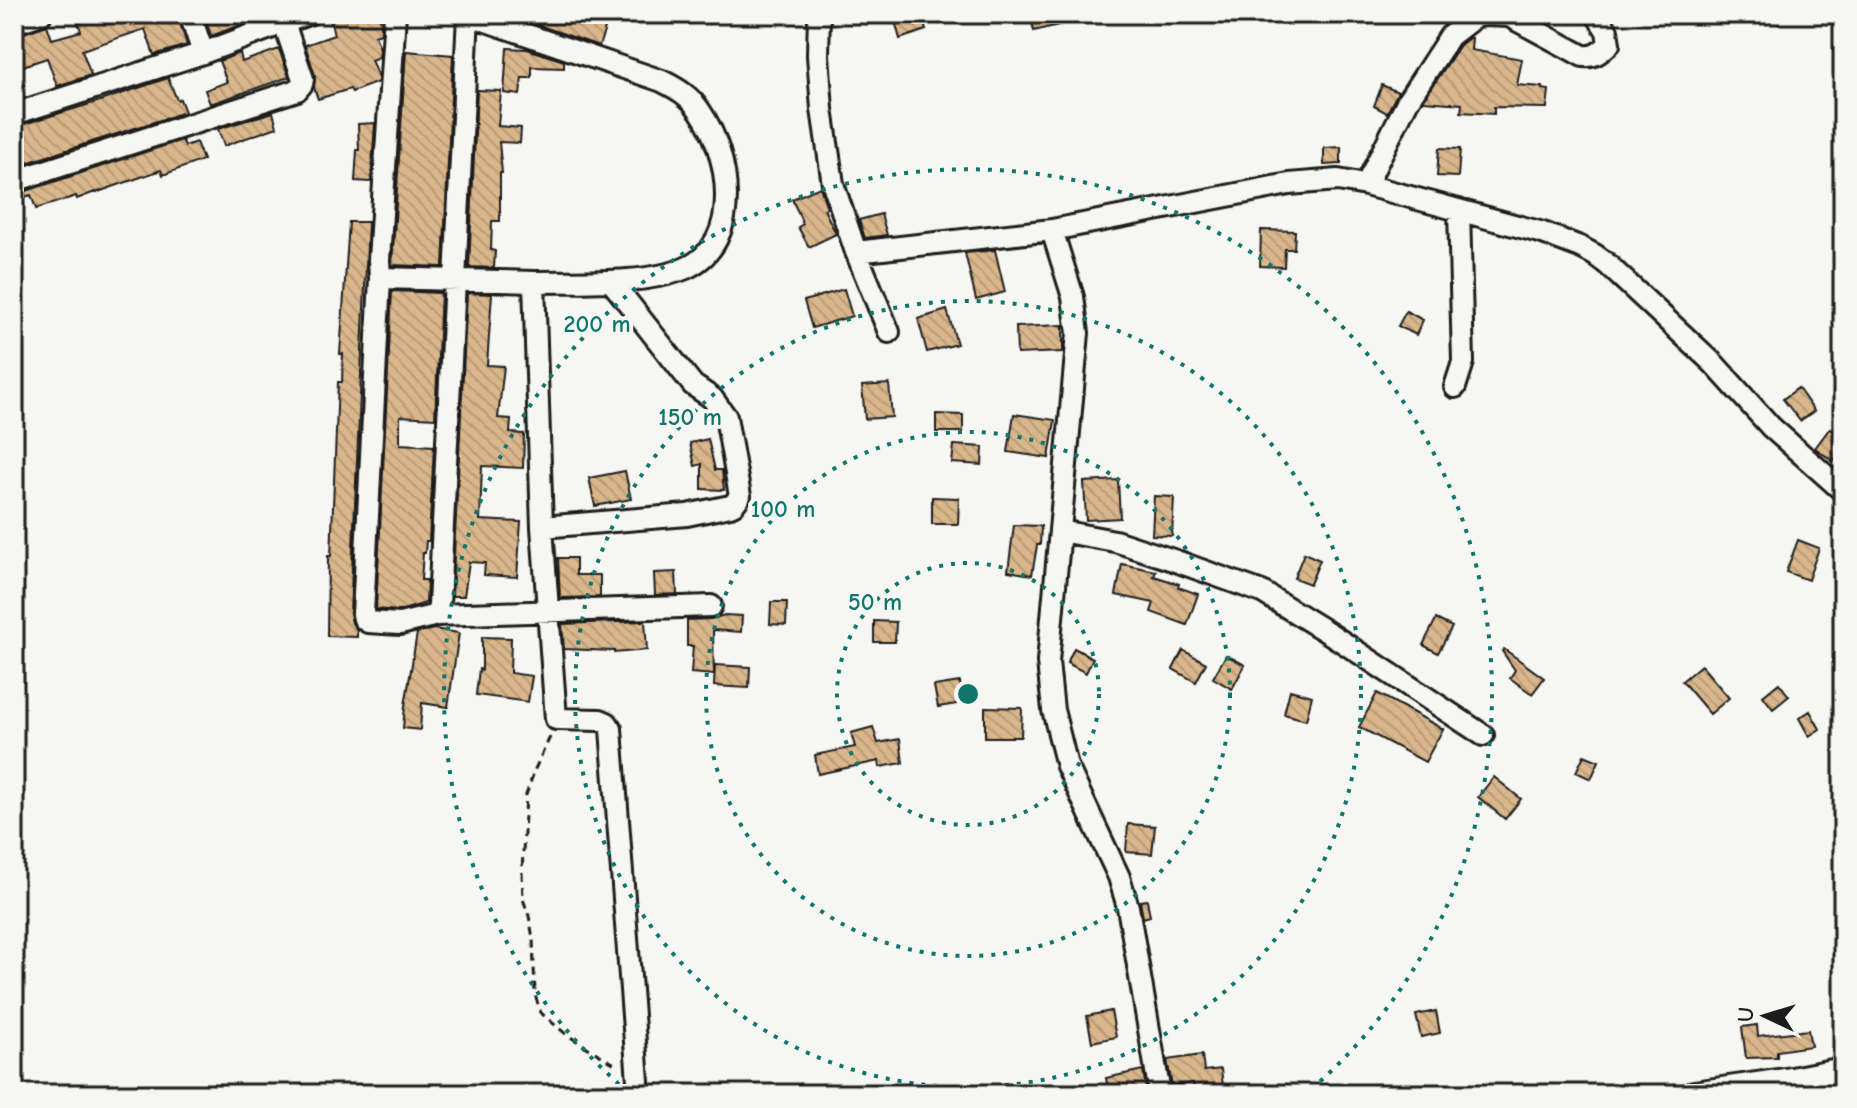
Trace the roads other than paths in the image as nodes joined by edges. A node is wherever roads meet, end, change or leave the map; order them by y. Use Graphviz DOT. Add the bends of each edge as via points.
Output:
graph roads {
  1 [pos="41,14"];
  2 [pos="190,14"];
  3 [pos="308,14"];
  4 [pos="395,14"];
  5 [pos="467,14"];
  6 [pos="819,14"];
  7 [pos="1596,14"];
  8 [pos="14,23"];
  9 [pos="284,23"];
  10 [pos="203,53"];
  11 [pos="14,114"];
  12 [pos="14,181"];
  13 [pos="1366,185"];
  14 [pos="1459,210"];
  15 [pos="1052,230"];
  16 [pos="856,252"];
  17 [pos="380,278"];
  18 [pos="455,281"];
  19 [pos="611,281"];
  20 [pos="534,282"];
  21 [pos="889,332"];
  22 [pos="1455,387"];
  23 [pos="1843,491"];
  24 [pos="542,527"];
  25 [pos="1060,531"];
  26 [pos="711,606"];
  27 [pos="547,611"];
  28 [pos="437,615"];
  29 [pos="1483,735"];
  30 [pos="1843,1070"];
  31 [pos="639,1094"];
  32 [pos="1160,1094"];
  33 [pos="1694,1094"];
  1 -- 8 [label="street"];
  2 -- 10 [label="street"];
  3 -- 9 [label="street"];
  4 -- 17 [label="street"];
  5 -- 18 [label="street"];
  5 -- 19 [label="street" via="662,81 685,93 711,130 726,191 716,241 684,269"];
  6 -- 16 [label="street" via="822,109 833,184"];
  7 -- 13 [label="street" via="1609,44 1589,57 1509,16 1476,16 1467,22 1450,36 1407,102"];
  9 -- 10 [label="street"];
  9 -- 12 [label="street" via="303,79 297,90"];
  10 -- 11 [label="street"];
  13 -- 14 [label="street"];
  13 -- 15 [label="street" via="1338,180 1289,184"];
  14 -- 22 [label="street" via="1463,362"];
  14 -- 23 [label="street" via="1543,233 1607,264"];
  15 -- 16 [label="street"];
  15 -- 25 [label="street" via="1078,333"];
  16 -- 21 [label="street"];
  17 -- 18 [label="street"];
  17 -- 28 [label="street" via="363,614 368,622 400,624"];
  18 -- 20 [label="street"];
  18 -- 28 [label="street"];
  19 -- 20 [label="street"];
  19 -- 24 [label="street" via="693,385 723,413 740,496 730,506 687,515"];
  20 -- 24 [label="street"];
  24 -- 27 [label="street"];
  25 -- 29 [label="street" via="1115,541 1262,592"];
  25 -- 32 [label="street" via="1048,662 1053,710 1067,766 1128,907"];
  26 -- 27 [label="street"];
  27 -- 28 [label="street"];
  27 -- 31 [label="street" via="556,719 600,720 611,729"];
  30 -- 33 [label="main road"];
}
